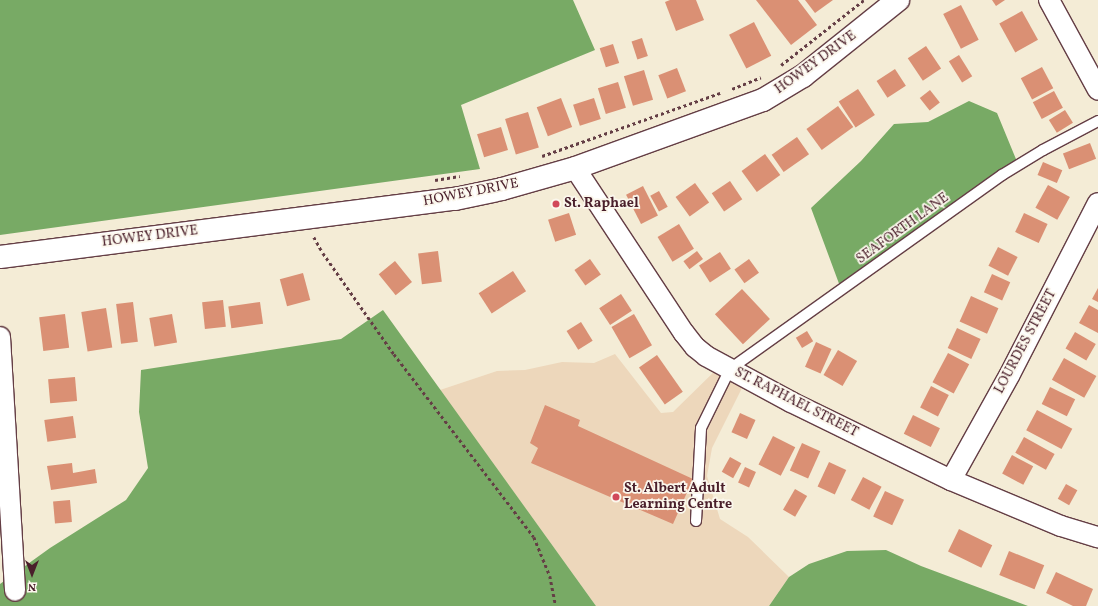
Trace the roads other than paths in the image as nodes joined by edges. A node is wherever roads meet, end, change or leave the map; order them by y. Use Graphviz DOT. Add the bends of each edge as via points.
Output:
graph roads {
  1 [pos="898,0"];
  2 [pos="1050,0"];
  3 [pos="1098,90"];
  4 [pos="1098,121"];
  5 [pos="575,168"];
  6 [pos="1098,203"];
  7 [pos="0,257"];
  8 [pos="0,337"];
  9 [pos="730,369"];
  10 [pos="951,480"];
  11 [pos="696,521"];
  12 [pos="1098,537"];
  13 [pos="15,591"];
  1 -- 5 [label="main road, HOWEY DRIVE" via="803,76 763,100"];
  2 -- 3 [label="street"];
  4 -- 9 [label="lane, SEAFORTH LANE" via="1002,175"];
  5 -- 7 [label="main road, HOWEY DRIVE" via="502,189 455,199"];
  5 -- 9 [label="street, ST. RAPHAEL STREET" via="695,347"];
  6 -- 10 [label="street, LOURDES STREET" via="1010,374"];
  8 -- 13 [label="street"];
  9 -- 10 [label="street, ST. RAPHAEL STREET" via="791,402"];
  9 -- 11 [label="lane" via="701,428"];
  10 -- 12 [label="street, ST. RAPHAEL STREET" via="1061,526"];
}
